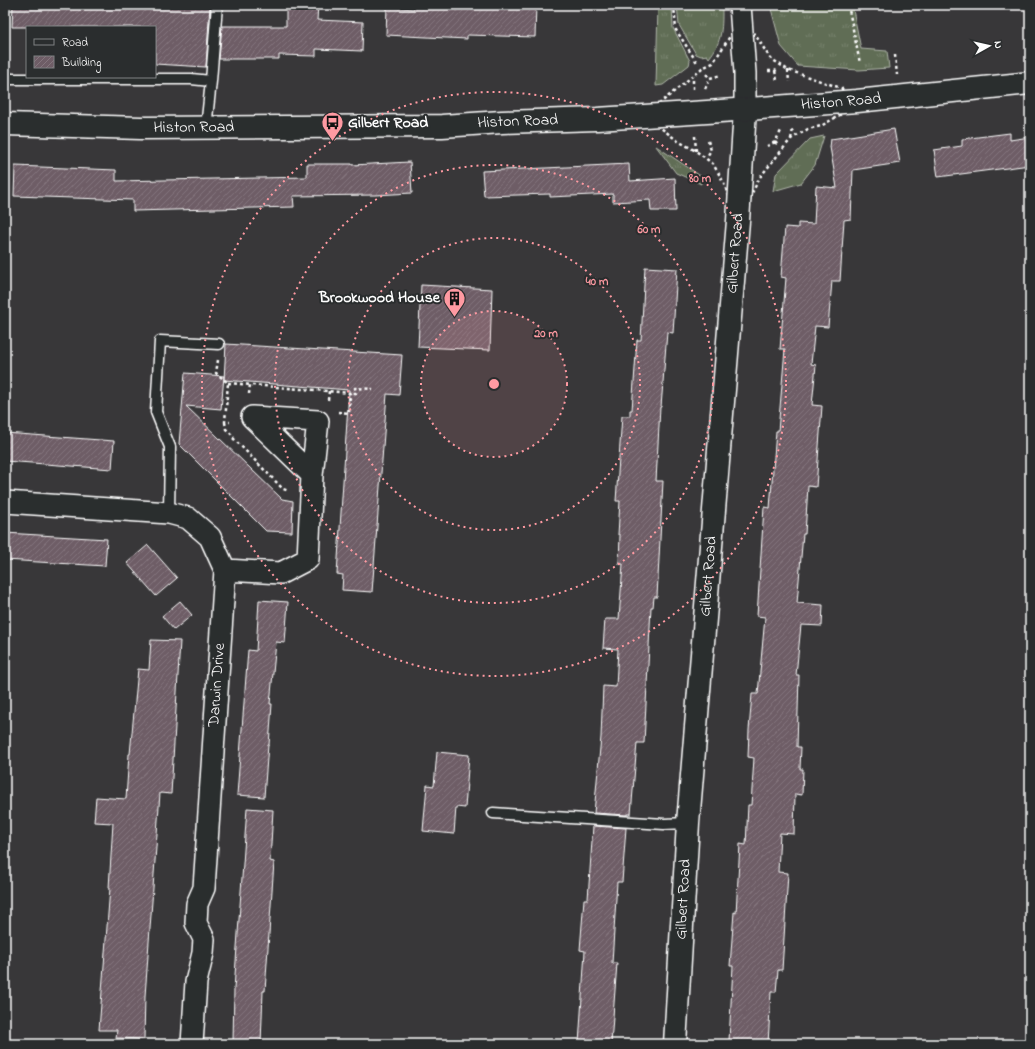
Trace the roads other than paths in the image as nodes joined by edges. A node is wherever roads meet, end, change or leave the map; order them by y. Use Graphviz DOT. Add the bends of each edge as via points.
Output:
graph roads {
  1 [pos="217,5"];
  2 [pos="741,12"];
  3 [pos="5,76"];
  4 [pos="211,81"];
  5 [pos="1030,83"];
  6 [pos="745,110"];
  7 [pos="5,124"];
  8 [pos="206,128"];
  9 [pos="219,344"];
  10 [pos="312,475"];
  11 [pos="5,502"];
  12 [pos="169,513"];
  13 [pos="225,570"];
  14 [pos="492,813"];
  15 [pos="688,823"];
  16 [pos="192,1044"];
  17 [pos="675,1044"];
  1 -- 4 [label="lane"];
  2 -- 6 [label="street"];
  3 -- 4 [label="lane" via="11,80"];
  4 -- 8 [label="lane"];
  5 -- 6 [label="main road, Histon Road"];
  6 -- 8 [label="main road, Histon Road" via="442,126"];
  6 -- 15 [label="main road, Gilbert Road"];
  7 -- 8 [label="main road, Histon Road"];
  9 -- 12 [label="lane" via="160,341 156,412 170,447"];
  10 -- 10 [label="street" via="252,417 318,421"];
  10 -- 13 [label="street" via="308,559 282,573"];
  11 -- 12 [label="street, Darwin Drive"];
  12 -- 13 [label="street, Darwin Drive" via="188,518 210,537"];
  13 -- 16 [label="street, Darwin Drive" via="204,888 197,904 196,922 204,939 204,953 196,982"];
  14 -- 15 [label="lane" via="664,824"];
  15 -- 17 [label="main road, Gilbert Road"];
}
